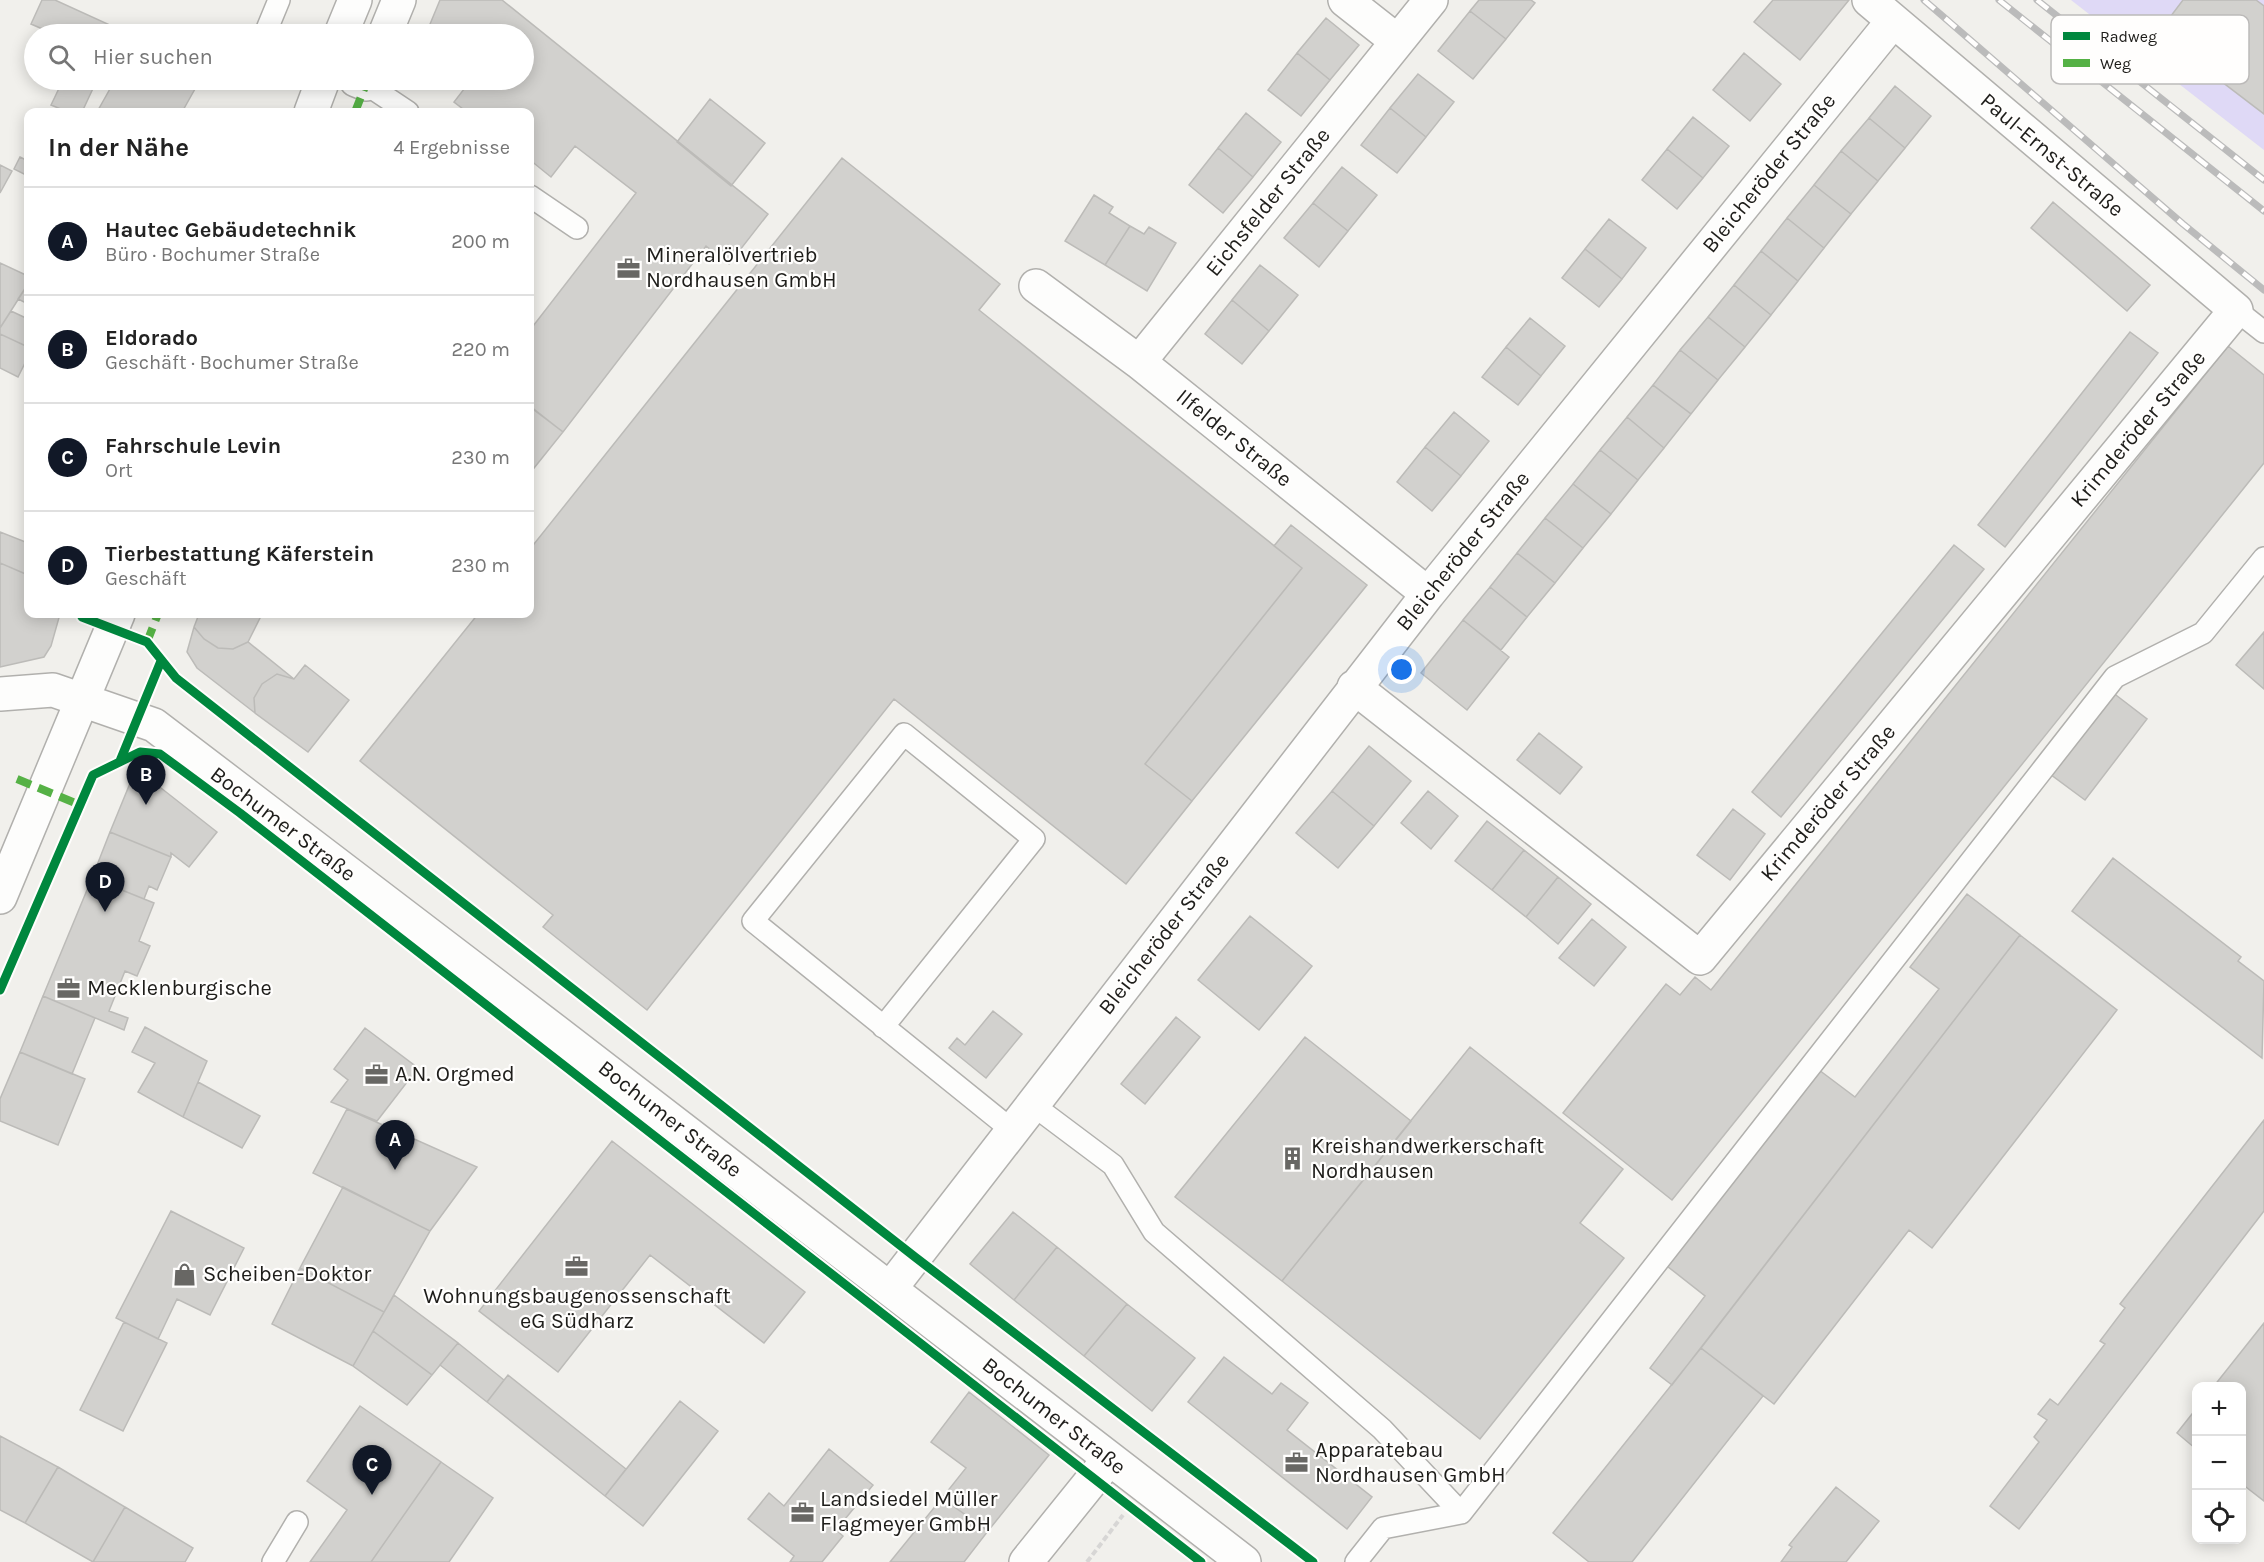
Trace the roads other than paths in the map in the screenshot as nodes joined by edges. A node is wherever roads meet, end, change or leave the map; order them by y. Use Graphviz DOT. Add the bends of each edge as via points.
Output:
graph roads {
  1 [pos="279,0"];
  2 [pos="355,0"];
  3 [pos="399,0"];
  4 [pos="1345,0"];
  5 [pos="1431,0"];
  6 [pos="1881,10"];
  7 [pos="269,24"];
  8 [pos="345,24"];
  9 [pos="389,24"];
  10 [pos="1397,41"];
  11 [pos="319,90"];
  12 [pos="377,90"];
  13 [pos="312,108"];
  14 [pos="402,108"];
  15 [pos="534,199"];
  16 [pos="577,228"];
  17 [pos="1036,286"];
  18 [pos="2236,310"];
  19 [pos="2264,332"];
  20 [pos="1139,362"];
  21 [pos="2264,558"];
  22 [pos="1428,594"];
  23 [pos="116,618"];
  24 [pos="1354,687"];
  25 [pos="0,694"];
  26 [pos="82,700"];
  27 [pos="0,897"];
  28 [pos="882,1028"];
  29 [pos="1033,1104"];
  30 [pos="1013,1131"];
  31 [pos="890,1289"];
  32 [pos="1109,1459"];
  33 [pos="1461,1513"];
  34 [pos="297,1522"];
  35 [pos="273,1562"];
  36 [pos="1026,1562"];
  37 [pos="1244,1562"];
  38 [pos="1356,1562"];
  1 -- 7 [label="lane"];
  2 -- 8 [label="street"];
  3 -- 9 [label="street"];
  4 -- 10 [label="street"];
  5 -- 10 [label="street, Eichsfelder Straße"];
  6 -- 18 [label="street, Paul-Ernst-Straße"];
  6 -- 22 [label="street, Bleicheröder Straße"];
  10 -- 20 [label="street, Eichsfelder Straße"];
  11 -- 13 [label="street"];
  12 -- 14 [label="lane"];
  15 -- 16 [label="lane"];
  17 -- 20 [label="street, Ilfelder Straße"];
  18 -- 19 [label="lane"];
  18 -- 24 [label="street, Krimderöder Straße" via="1700,958"];
  20 -- 22 [label="street, Ilfelder Straße"];
  21 -- 33 [label="lane" via="2203,633 2115,676"];
  22 -- 24 [label="street, Bleicheröder Straße"];
  23 -- 26 [label="street"];
  24 -- 29 [label="street, Bleicheröder Straße"];
  25 -- 26 [label="street, Bochumer Straße" via="54,690"];
  26 -- 27 [label="street"];
  26 -- 31 [label="street, Bochumer Straße" via="154,725"];
  28 -- 28 [label="lane" via="753,921 904,734 1034,839"];
  28 -- 30 [label="lane"];
  29 -- 30 [label="street, Bleicheröder Straße"];
  29 -- 33 [label="lane" via="1113,1165 1154,1232 1382,1429"];
  30 -- 31 [label="street, Bleicheröder Straße"];
  31 -- 32 [label="street, Bochumer Straße"];
  32 -- 36 [label="street"];
  32 -- 37 [label="street, Bochumer Straße"];
  33 -- 38 [label="lane" via="1383,1528"];
  34 -- 35 [label="lane"];
}
